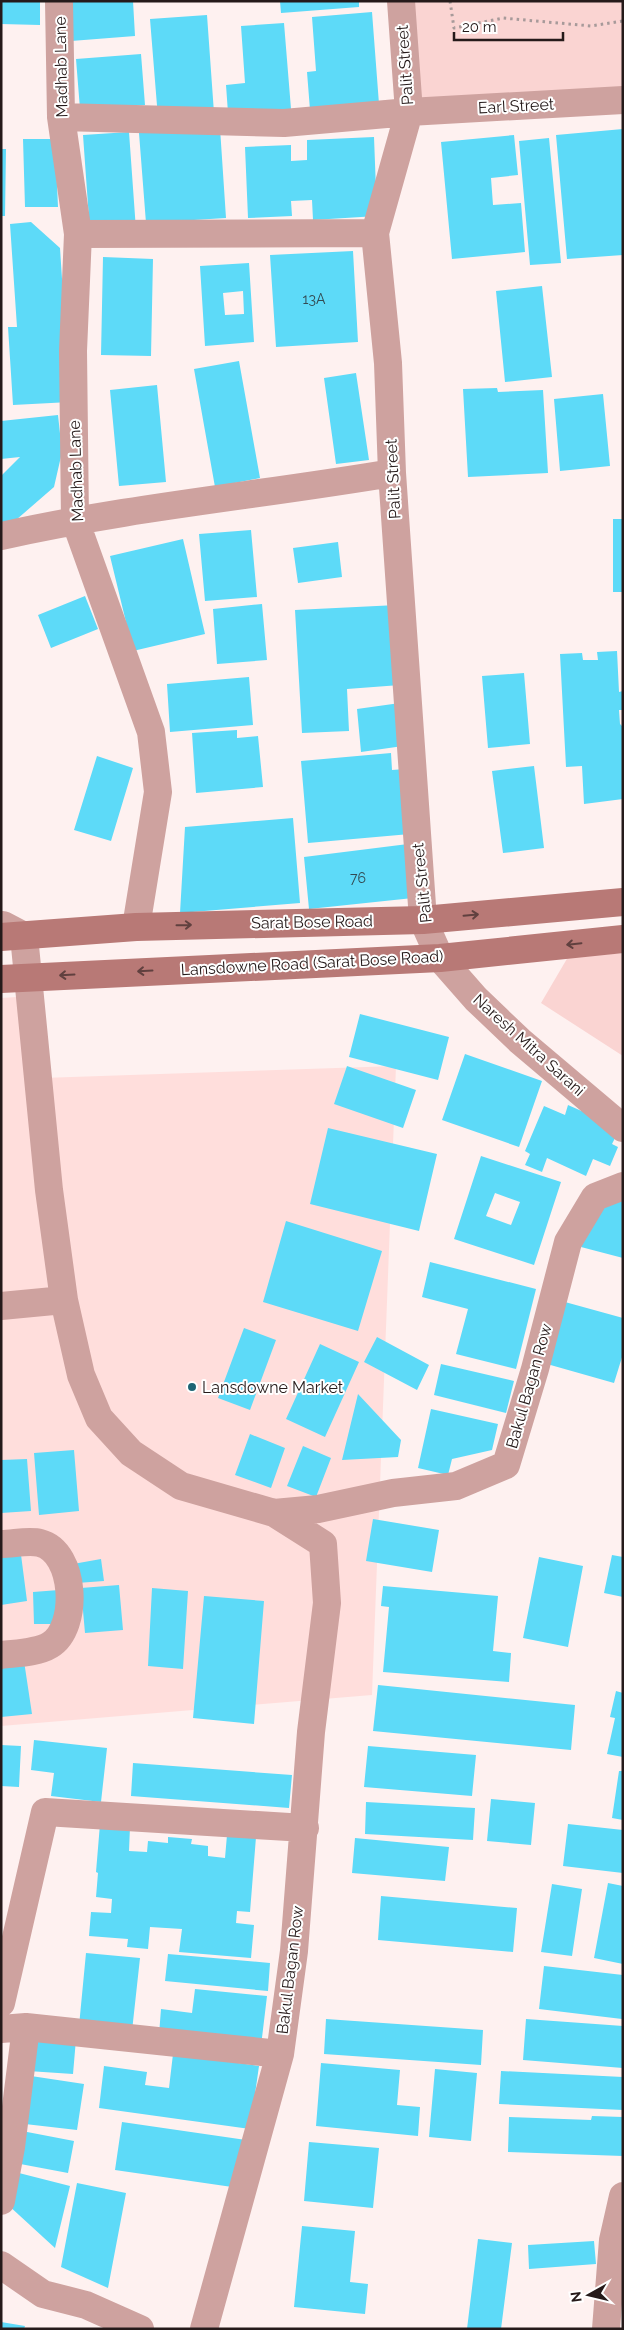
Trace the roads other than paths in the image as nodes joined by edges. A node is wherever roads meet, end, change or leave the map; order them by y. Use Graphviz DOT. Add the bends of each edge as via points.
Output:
graph roads {
  1 [pos="59,1"];
  2 [pos="401,1"];
  3 [pos="623,100"];
  4 [pos="409,112"];
  5 [pos="61,117"];
  6 [pos="375,233"];
  7 [pos="78,234"];
  8 [pos="392,473"];
  9 [pos="75,520"];
  10 [pos="1,536"];
  11 [pos="623,902"];
  12 [pos="423,920"];
  13 [pos="136,927"];
  14 [pos="9,932"];
  15 [pos="623,939"];
  16 [pos="440,958"];
  17 [pos="14,978"];
  18 [pos="623,1128"];
  19 [pos="623,1186"];
  20 [pos="64,1300"];
  21 [pos="1,1306"];
  22 [pos="274,1513"];
  23 [pos="1,1544"];
  24 [pos="1,1654"];
  25 [pos="305,1828"];
  26 [pos="1,2003"];
  27 [pos="14,2028"];
  28 [pos="280,2054"];
  29 [pos="623,2196"];
  30 [pos="1,2201"];
  31 [pos="618,2240"];
  32 [pos="1,2265"];
  33 [pos="140,2329"];
  34 [pos="204,2329"];
  35 [pos="606,2329"];
  1 -- 5 [label="street, Madhab Lane"];
  2 -- 4 [label="street, Palit Street"];
  3 -- 4 [label="street, Earl Street"];
  4 -- 5 [label="street, Earl Street" via="284,123"];
  4 -- 6 [label="street, Palit Street"];
  5 -- 7 [label="street, Madhab Lane"];
  6 -- 7 [label="street"];
  6 -- 8 [label="street, Palit Street" via="388,363"];
  7 -- 9 [label="street, Madhab Lane" via="73,351"];
  8 -- 9 [label="street"];
  8 -- 12 [label="street, Palit Street"];
  9 -- 10 [label="street"];
  9 -- 13 [label="street, Madhab Lane" via="151,732 158,792"];
  12 -- 11 [label="main road, Sarat Bose Road, one-way"];
  13 -- 12 [label="main road, Sarat Bose Road, one-way"];
  12 -- 16 [label="street, Palit Street"];
  13 -- 14 [label="main road, Sarat Bose Road"];
  14 -- 17 [label="street"];
  15 -- 16 [label="main road, Lansdowne Road (Sarat Bose Road), one-way"];
  16 -- 17 [label="main road, Lansdowne Road (Sarat Bose Road), one-way"];
  16 -- 18 [label="street, Naresh Mitra Sarani" via="520,1041"];
  17 -- 20 [label="street"];
  19 -- 22 [label="street, Bakul Bagan Row" via="595,1198 568,1242 506,1465 456,1486"];
  20 -- 21 [label="street"];
  20 -- 22 [label="street" via="81,1375 99,1418 130,1452 181,1486"];
  22 -- 25 [label="street, Bakul Bagan Row" via="323,1544 327,1603 311,1732"];
  23 -- 24 [label="street" via="40,1543 58,1555 67,1571 70,1596 60,1637 50,1646"];
  25 -- 26 [label="street" via="46,1812"];
  25 -- 28 [label="street, Bakul Bagan Row" via="294,1951"];
  27 -- 28 [label="street"];
  27 -- 30 [label="street" via="11,2148"];
  28 -- 34 [label="street, Bakul Bagan Row"];
  29 -- 31 [label="street"];
  31 -- 35 [label="street"];
  32 -- 33 [label="street" via="43,2294 86,2305"];
}
